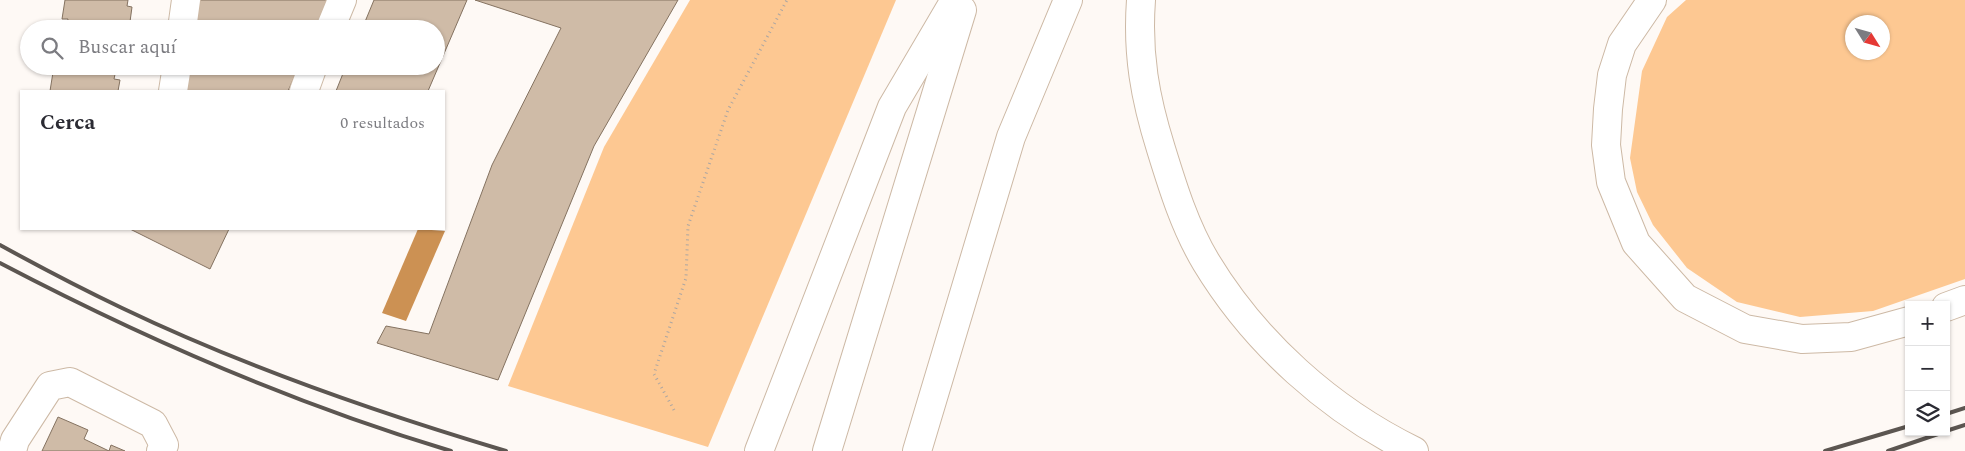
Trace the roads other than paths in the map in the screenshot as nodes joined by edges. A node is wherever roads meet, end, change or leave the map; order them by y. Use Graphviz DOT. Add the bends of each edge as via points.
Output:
graph roads {
  1 [pos="186,0"];
  2 [pos="342,0"];
  3 [pos="955,0"];
  4 [pos="965,0"];
  5 [pos="1068,0"];
  6 [pos="1141,0"];
  7 [pos="1652,0"];
  8 [pos="183,20"];
  9 [pos="334,20"];
  10 [pos="176,75"];
  11 [pos="310,75"];
  12 [pos="173,90"];
  13 [pos="304,90"];
  14 [pos="1965,300"];
  15 [pos="1950,306"];
  16 [pos="1905,322"];
  17 [pos="763,442"];
  18 [pos="828,447"];
  19 [pos="12,451"];
  20 [pos="161,451"];
  21 [pos="918,451"];
  22 [pos="1414,451"];
  1 -- 8 [label="main road"];
  2 -- 9 [label="main road"];
  3 -- 17 [label="main road" via="892,107"];
  4 -- 18 [label="main road"];
  5 -- 21 [label="main road" via="1011,137"];
  6 -- 22 [label="main road" via="1138,37 1151,117 1174,194 1206,262 1265,339 1308,381 1366,426"];
  7 -- 16 [label="main road" via="1622,44 1612,75 1608,109 1606,145 1611,182 1636,243 1685,298 1745,329 1802,339 1851,337"];
  10 -- 12 [label="main road"];
  11 -- 13 [label="main road"];
  14 -- 15 [label="main road"];
  19 -- 20 [label="main road" via="15,440 50,386 70,382 154,424 164,445"];
}
